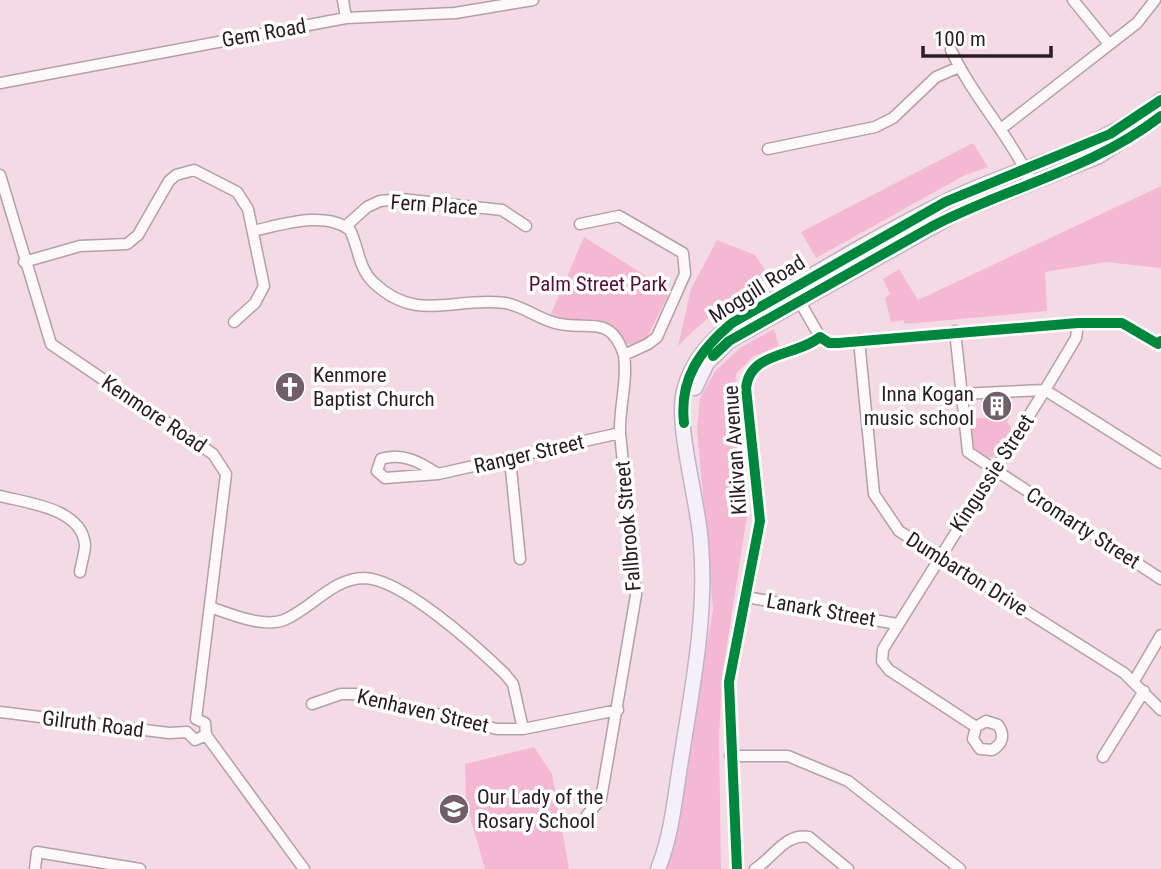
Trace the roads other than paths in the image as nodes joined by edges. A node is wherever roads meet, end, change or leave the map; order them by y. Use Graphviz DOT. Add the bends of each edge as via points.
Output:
graph roads {
  1 [pos="343,0"];
  2 [pos="530,0"];
  3 [pos="1073,0"];
  4 [pos="1155,0"];
  5 [pos="346,18"];
  6 [pos="1109,44"];
  7 [pos="951,50"];
  8 [pos="959,67"];
  9 [pos="0,83"];
  10 [pos="1161,100"];
  11 [pos="1161,116"];
  12 [pos="1002,128"];
  13 [pos="768,149"];
  14 [pos="1025,169"];
  15 [pos="1,179"];
  16 [pos="1032,184"];
  17 [pos="580,224"];
  18 [pos="346,226"];
  19 [pos="526,226"];
  20 [pos="253,231"];
  21 [pos="24,262"];
  22 [pos="796,295"];
  23 [pos="234,322"];
  24 [pos="1078,323"];
  25 [pos="955,331"];
  26 [pos="820,337"];
  27 [pos="859,340"];
  28 [pos="1160,344"];
  29 [pos="624,355"];
  30 [pos="1045,390"];
  31 [pos="960,394"];
  32 [pos="620,433"];
  33 [pos="510,459"];
  34 [pos="1161,463"];
  35 [pos="994,470"];
  36 [pos="438,474"];
  37 [pos="0,496"];
  38 [pos="939,556"];
  39 [pos="520,559"];
  40 [pos="80,572"];
  41 [pos="1161,579"];
  42 [pos="746,597"];
  43 [pos="210,607"];
  44 [pos="240,618"];
  45 [pos="208,622"];
  46 [pos="897,624"];
  47 [pos="1161,635"];
  48 [pos="1134,681"];
  49 [pos="1144,691"];
  50 [pos="312,704"];
  51 [pos="618,710"];
  52 [pos="1161,710"];
  53 [pos="0,712"];
  54 [pos="196,719"];
  55 [pos="976,727"];
  56 [pos="523,729"];
  57 [pos="187,732"];
  58 [pos="206,735"];
  59 [pos="730,756"];
  60 [pos="1103,757"];
  61 [pos="587,815"];
  62 [pos="35,869"];
  63 [pos="141,869"];
  64 [pos="304,869"];
  65 [pos="658,869"];
  66 [pos="737,869"];
  67 [pos="755,869"];
  68 [pos="848,869"];
  69 [pos="960,869"];
  1 -- 5 [label="street"];
  2 -- 5 [label="street, Gem Road" via="455,13"];
  3 -- 6 [label="street"];
  4 -- 6 [label="street" via="1138,23"];
  5 -- 9 [label="street, Gem Road"];
  6 -- 12 [label="street"];
  7 -- 8 [label="street"];
  8 -- 12 [label="street"];
  8 -- 13 [label="street" via="936,77 892,118 875,127"];
  10 -- 14 [label="main road, Moggill Road" via="1110,134"];
  11 -- 16 [label="main road, Moggill Road" via="1107,152"];
  12 -- 14 [label="street"];
  14 -- 16 [label="street"];
  14 -- 22 [label="main road, Moggill Road" via="945,202"];
  15 -- 21 [label="street, Kenmore Road"];
  16 -- 22 [label="main road, Moggill Road" via="959,212"];
  17 -- 29 [label="street" via="619,216 677,248 686,258 685,274 657,337"];
  18 -- 19 [label="street, Fern Place" via="367,207 401,199 502,210"];
  18 -- 20 [label="street" via="300,221"];
  18 -- 29 [label="street" via="364,272 380,289 406,304 509,304 557,324 602,326"];
  20 -- 21 [label="street" via="248,209 237,192 202,173 185,171 169,181 138,235 127,244 80,246"];
  20 -- 23 [label="street" via="264,286 255,303"];
  21 -- 43 [label="street, Kenmore Road" via="47,336 56,349 213,454 224,467 227,485"];
  22 -- 26 [label="street"];
  22 -- 65 [label="main road, Moggill Road" via="732,323 709,343 684,391 703,600 671,820"];
  24 -- 25 [label="street"];
  24 -- 28 [label="street" via="1122,323"];
  24 -- 30 [label="street, Kingussie Street" via="1076,338"];
  25 -- 27 [label="street"];
  25 -- 31 [label="street, Cromarty Street"];
  26 -- 27 [label="street" via="829,343"];
  26 -- 42 [label="street, Kilkivan Avenue" via="803,349 755,364 749,373 746,388 760,521"];
  27 -- 38 [label="street, Dumbarton Drive" via="874,494 899,531"];
  29 -- 32 [label="street, Fallbrook Street" via="627,374 619,410"];
  30 -- 31 [label="street"];
  30 -- 34 [label="street"];
  30 -- 35 [label="street, Kingussie Street"];
  31 -- 35 [label="street, Cromarty Street" via="966,447 971,456"];
  32 -- 33 [label="street, Ranger Street"];
  32 -- 51 [label="street, Fallbrook Street" via="636,595"];
  33 -- 36 [label="street, Ranger Street"];
  33 -- 39 [label="street"];
  35 -- 38 [label="street, Kingussie Street"];
  35 -- 41 [label="street, Cromarty Street"];
  36 -- 36 [label="street, Ranger Street" via="420,462 393,455 381,459 377,471 385,478"];
  37 -- 40 [label="street" via="59,512 75,524 85,544"];
  38 -- 46 [label="street, Kingussie Street"];
  38 -- 48 [label="street, Dumbarton Drive"];
  42 -- 46 [label="street, Lanark Street"];
  42 -- 59 [label="street, Kilkivan Avenue" via="729,681"];
  43 -- 44 [label="street"];
  43 -- 45 [label="street, Kenmore Road"];
  44 -- 45 [label="street"];
  44 -- 56 [label="street" via="282,621 347,581 376,580 447,622 506,674 513,684"];
  45 -- 54 [label="street, Kenmore Road"];
  46 -- 55 [label="street, Kingussie Street" via="881,659 889,670"];
  47 -- 48 [label="street"];
  48 -- 49 [label="street, Dumbarton Drive"];
  49 -- 52 [label="street, Dumbarton Drive"];
  49 -- 60 [label="street"];
  50 -- 56 [label="street, Kenhaven Street" via="356,694 497,729"];
  51 -- 56 [label="street, Kenhaven Street"];
  51 -- 61 [label="street, Fallbrook Street" via="601,799"];
  53 -- 57 [label="street, Gilruth Road"];
  54 -- 57 [label="street"];
  54 -- 58 [label="street" via="207,726"];
  57 -- 58 [label="street" via="195,740"];
  58 -- 64 [label="street"];
  59 -- 66 [label="street, Kilkivan Avenue"];
  59 -- 69 [label="street" via="788,756 848,781"];
  62 -- 63 [label="street" via="37,852"];
  67 -- 68 [label="street" via="801,835"];
}
